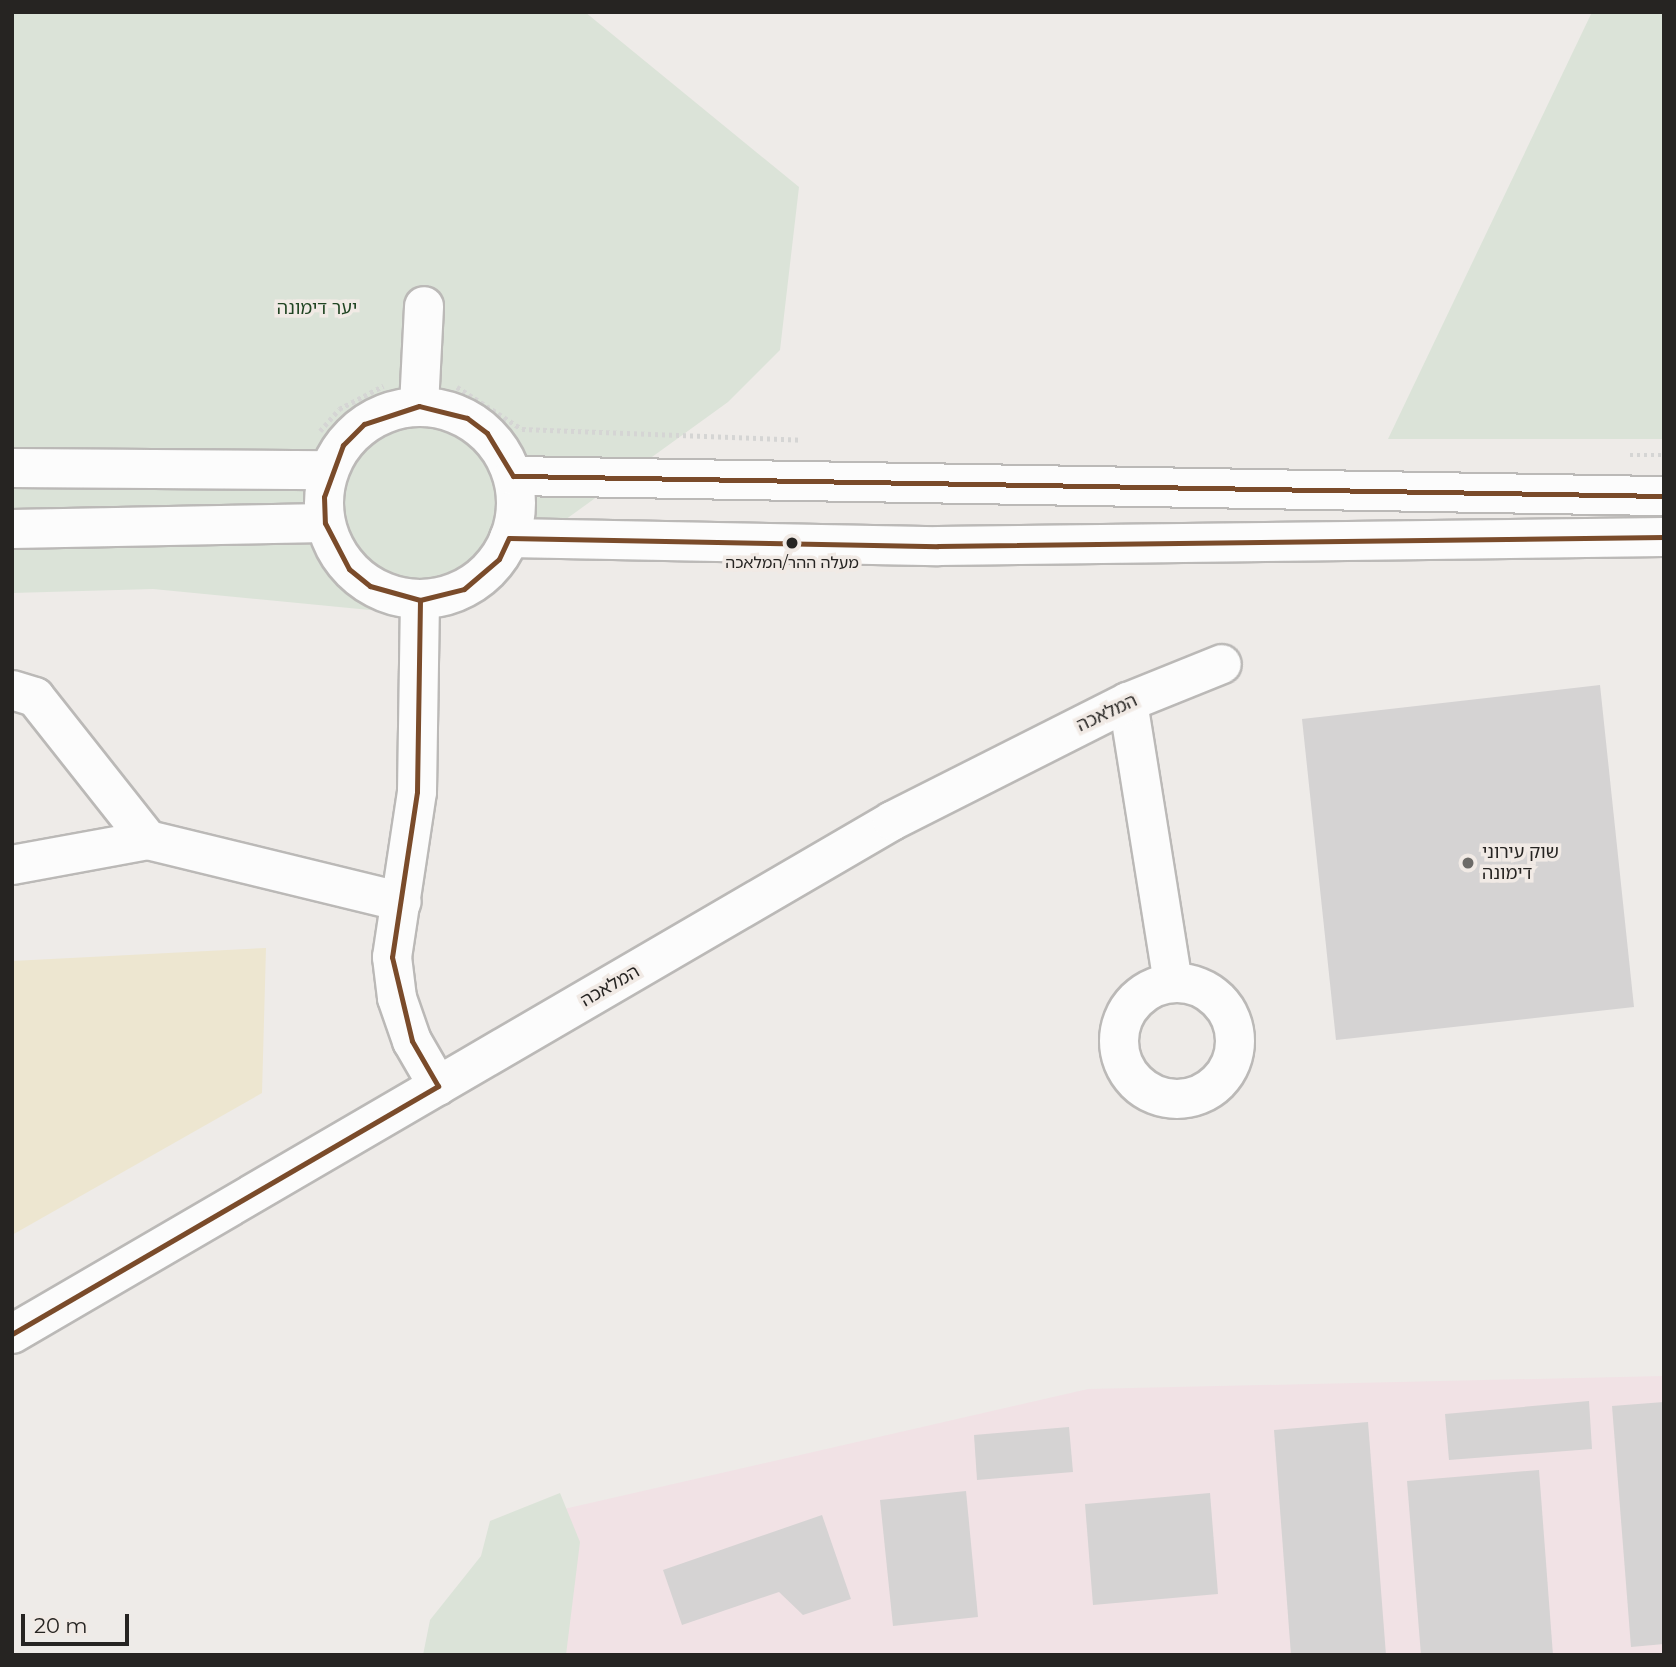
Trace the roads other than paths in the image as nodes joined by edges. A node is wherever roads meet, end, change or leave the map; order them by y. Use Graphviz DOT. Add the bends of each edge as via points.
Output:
graph roads {
  1 [pos="424,306"];
  2 [pos="419,393"];
  3 [pos="12,468"];
  4 [pos="329,470"];
  5 [pos="513,476"];
  6 [pos="1664,496"];
  7 [pos="325,523"];
  8 [pos="12,529"];
  9 [pos="1664,537"];
  10 [pos="509,538"];
  11 [pos="419,600"];
  12 [pos="1222,664"];
  13 [pos="12,690"];
  14 [pos="1128,702"];
  15 [pos="148,840"];
  16 [pos="12,864"];
  17 [pos="402,902"];
  18 [pos="1173,982"];
  19 [pos="438,1086"];
  20 [pos="12,1334"];
  1 -- 2 [label="main road"];
  2 -- 4 [label="main road" via="364,424"];
  2 -- 5 [label="main road" via="487,433"];
  3 -- 4 [label="main road"];
  4 -- 7 [label="main road"];
  5 -- 6 [label="main road"];
  5 -- 10 [label="main road"];
  7 -- 8 [label="main road"];
  7 -- 11 [label="main road" via="334,548 359,578 394,596"];
  9 -- 10 [label="main road" via="938,546"];
  10 -- 11 [label="main road" via="499,559 474,582"];
  11 -- 17 [label="main road" via="421,729"];
  12 -- 14 [label="main road, המלאכה"];
  13 -- 15 [label="main road" via="34,698"];
  14 -- 18 [label="main road"];
  14 -- 19 [label="main road, המלאכה" via="892,821"];
  15 -- 16 [label="main road"];
  15 -- 17 [label="main road"];
  17 -- 19 [label="main road" via="393,957 397,998"];
  19 -- 20 [label="main road, המלאכה"];
}
